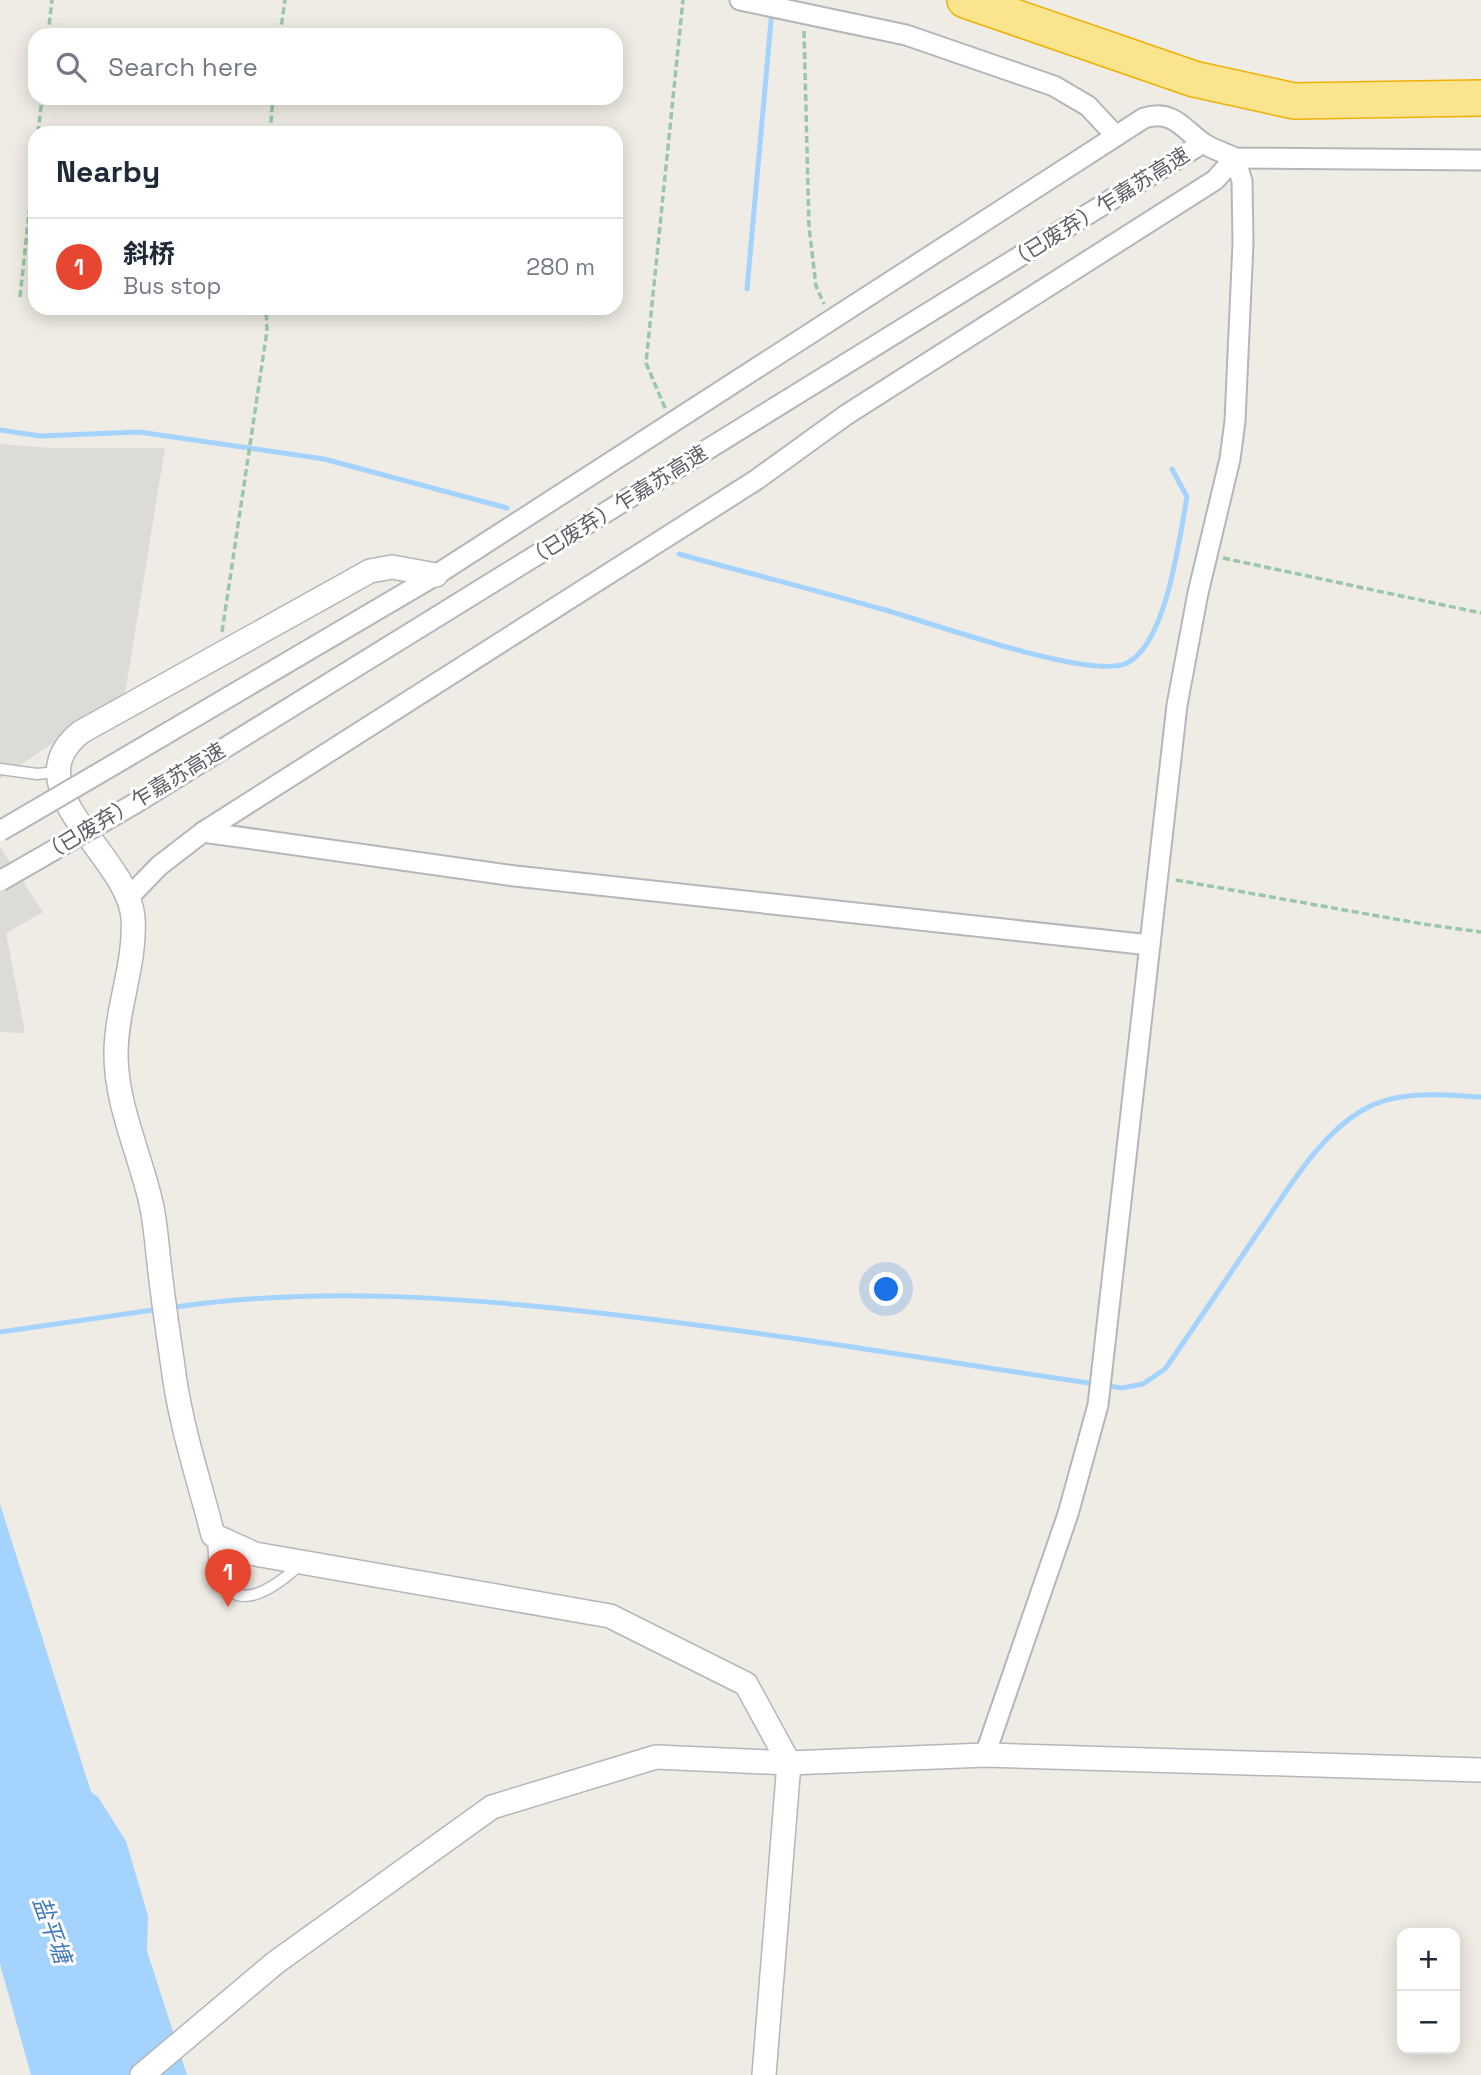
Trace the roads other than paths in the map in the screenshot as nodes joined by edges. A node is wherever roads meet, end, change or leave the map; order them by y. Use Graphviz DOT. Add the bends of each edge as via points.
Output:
graph roads {
  1 [pos="965,0"];
  2 [pos="749,2"];
  3 [pos="1481,98"];
  4 [pos="1116,136"];
  5 [pos="1203,143"];
  6 [pos="1235,158"];
  7 [pos="1481,160"];
  8 [pos="436,575"];
  9 [pos="0,769"];
  10 [pos="57,772"];
  11 [pos="0,831"];
  12 [pos="203,832"];
  13 [pos="0,881"];
  14 [pos="129,897"];
  15 [pos="1150,945"];
  16 [pos="213,1535"];
  17 [pos="303,1562"];
  18 [pos="985,1755"];
  19 [pos="789,1762"];
  20 [pos="1481,1770"];
  21 [pos="142,2075"];
  22 [pos="764,2075"];
  1 -- 3 [label="highway" via="1194,79 1294,101"];
  2 -- 4 [label="street" via="906,35 1054,86 1088,106"];
  4 -- 5 [label="street, （已废弃）乍嘉苏高速" via="1155,115 1185,125"];
  4 -- 8 [label="street, （已废弃）乍嘉苏高速"];
  5 -- 6 [label="street"];
  5 -- 13 [label="street, （已废弃）乍嘉苏高速, bridge" via="134,804"];
  6 -- 7 [label="street"];
  6 -- 12 [label="street" via="1215,180 846,415 756,480"];
  6 -- 15 [label="street" via="1242,181 1243,230 1235,421 1177,705"];
  8 -- 10 [label="street" via="392,567 370,571 81,732 62,750"];
  8 -- 11 [label="street, （已废弃）乍嘉苏高速, bridge"];
  9 -- 10 [label="lane"];
  10 -- 14 [label="street" via="69,807"];
  12 -- 14 [label="street"];
  12 -- 15 [label="street" via="515,876"];
  14 -- 16 [label="street" via="133,942 116,1055 127,1119 152,1204 176,1385"];
  15 -- 18 [label="street" via="1098,1405 1068,1514"];
  16 -- 17 [label="street" via="255,1554"];
  16 -- 17 [label="lane" via="218,1578 231,1592 250,1597 281,1582"];
  17 -- 19 [label="street" via="610,1616 746,1684"];
  18 -- 19 [label="street"];
  18 -- 20 [label="street"];
  19 -- 21 [label="street" via="656,1757 492,1807 275,1963"];
  19 -- 22 [label="street"];
}
